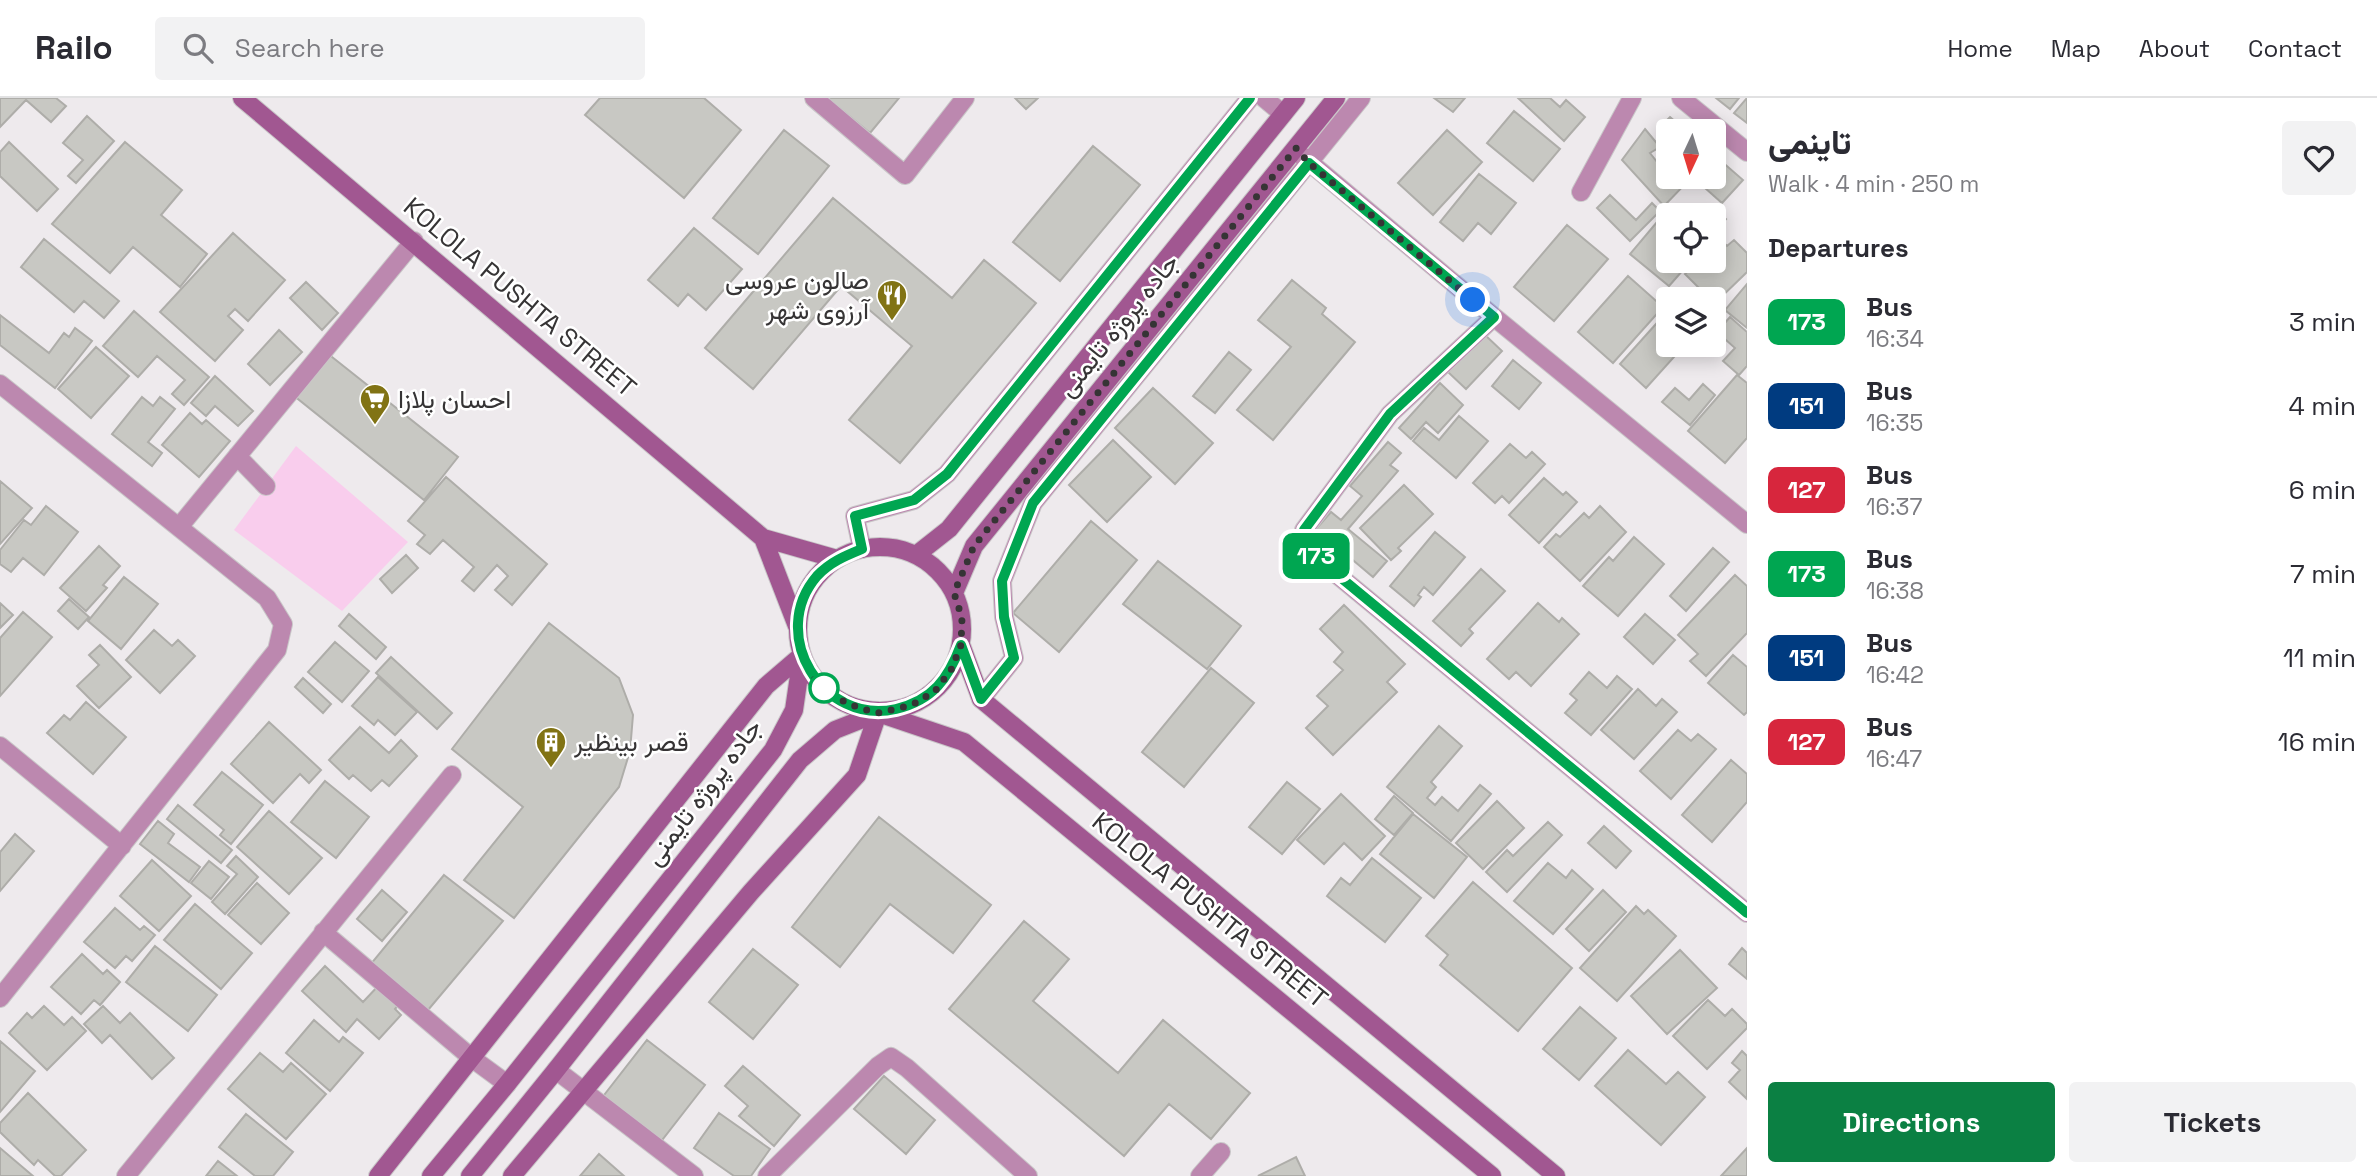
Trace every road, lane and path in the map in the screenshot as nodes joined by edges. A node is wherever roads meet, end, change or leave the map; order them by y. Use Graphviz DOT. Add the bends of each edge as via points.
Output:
graph roads {
  1 [pos="242,98"];
  2 [pos="814,98"];
  3 [pos="965,98"];
  4 [pos="1250,98"];
  5 [pos="1264,98"];
  6 [pos="1296,98"];
  7 [pos="1336,98"];
  8 [pos="1361,98"];
  9 [pos="1632,98"];
  10 [pos="1681,98"];
  11 [pos="1283,114"];
  12 [pos="1296,148"];
  13 [pos="1747,152"];
  14 [pos="1309,163"];
  15 [pos="1581,192"];
  16 [pos="414,241"];
  17 [pos="1494,317"];
  18 [pos="0,384"];
  19 [pos="237,456"];
  20 [pos="266,486"];
  21 [pos="1747,524"];
  22 [pos="179,527"];
  23 [pos="763,538"];
  24 [pos="862,549"];
  25 [pos="916,555"];
  26 [pos="837,559"];
  27 [pos="954,593"];
  28 [pos="797,628"];
  29 [pos="961,645"];
  30 [pos="802,655"];
  31 [pos="981,699"];
  32 [pos="878,713"];
  33 [pos="0,746"];
  34 [pos="452,775"];
  35 [pos="122,846"];
  36 [pos="1747,913"];
  37 [pos="323,932"];
  38 [pos="0,998"];
  39 [pos="473,1059"];
  40 [pos="556,1070"];
  41 [pos="507,1084"];
  42 [pos="584,1091"];
  43 [pos="1221,1152"];
  44 [pos="126,1176"];
  45 [pos="378,1176"];
  46 [pos="430,1176"];
  47 [pos="470,1176"];
  48 [pos="512,1176"];
  49 [pos="694,1176"];
  50 [pos="767,1176"];
  51 [pos="1028,1176"];
  52 [pos="1200,1176"];
  53 [pos="1492,1176"];
  54 [pos="1556,1176"];
  1 -- 16 [label="main road, KOLOLA PUSHTA STREET"];
  2 -- 3 [label="street" via="905,174"];
  4 -- 24 [label="street" via="947,474 914,500 855,516"];
  5 -- 11 [label="street"];
  6 -- 11 [label="main road, جاده پروژه تایمنی"];
  7 -- 12 [label="main road, جاده پروژه تایمنی"];
  8 -- 14 [label="street"];
  9 -- 15 [label="street"];
  10 -- 13 [label="street"];
  11 -- 25 [label="main road, جاده پروژه تایمنی" via="949,529"];
  12 -- 14 [label="street"];
  12 -- 27 [label="main road, جاده پروژه تایمنی" via="974,546"];
  14 -- 17 [label="street"];
  14 -- 31 [label="street" via="1033,503 1002,581 1004,617 1014,658"];
  16 -- 19 [label="street"];
  16 -- 23 [label="main road, KOLOLA PUSHTA STREET"];
  17 -- 21 [label="street"];
  17 -- 36 [label="street" via="1390,414 1304,530 1305,543 1317,558"];
  18 -- 22 [label="street"];
  19 -- 20 [label="street"];
  19 -- 22 [label="street"];
  22 -- 35 [label="street" via="267,598 283,624 276,650"];
  23 -- 26 [label="main road"];
  23 -- 28 [label="main road"];
  24 -- 25 [label="main road" via="890,548"];
  24 -- 26 [label="main road"];
  25 -- 27 [label="main road" via="938,571"];
  26 -- 28 [label="main road" via="816,577 803,601"];
  27 -- 29 [label="main road" via="962,618"];
  28 -- 30 [label="main road"];
  29 -- 31 [label="main road"];
  29 -- 32 [label="main road" via="951,670 935,691 912,705"];
  30 -- 32 [label="main road" via="814,679 834,697"];
  30 -- 39 [label="main road, جاده پروژه تایمنی" via="766,686"];
  30 -- 41 [label="main road, جاده پروژه تایمنی" via="794,710 773,750"];
  31 -- 54 [label="main road"];
  32 -- 40 [label="main road, جاده پروژه تایمنی" via="835,730 800,760"];
  32 -- 42 [label="main road" via="857,775 751,891"];
  32 -- 53 [label="main road, KOLOLA PUSHTA STREET" via="964,742"];
  33 -- 35 [label="street"];
  34 -- 37 [label="street"];
  35 -- 38 [label="street"];
  37 -- 39 [label="street"];
  37 -- 44 [label="street"];
  39 -- 41 [label="street"];
  39 -- 45 [label="main road, جاده پروژه تایمنی"];
  40 -- 42 [label="street"];
  40 -- 47 [label="main road, جاده پروژه تایمنی"];
  41 -- 46 [label="main road, جاده پروژه تایمنی"];
  42 -- 48 [label="main road"];
  42 -- 49 [label="street"];
  43 -- 52 [label="street"];
  50 -- 51 [label="street" via="891,1057"];
}
